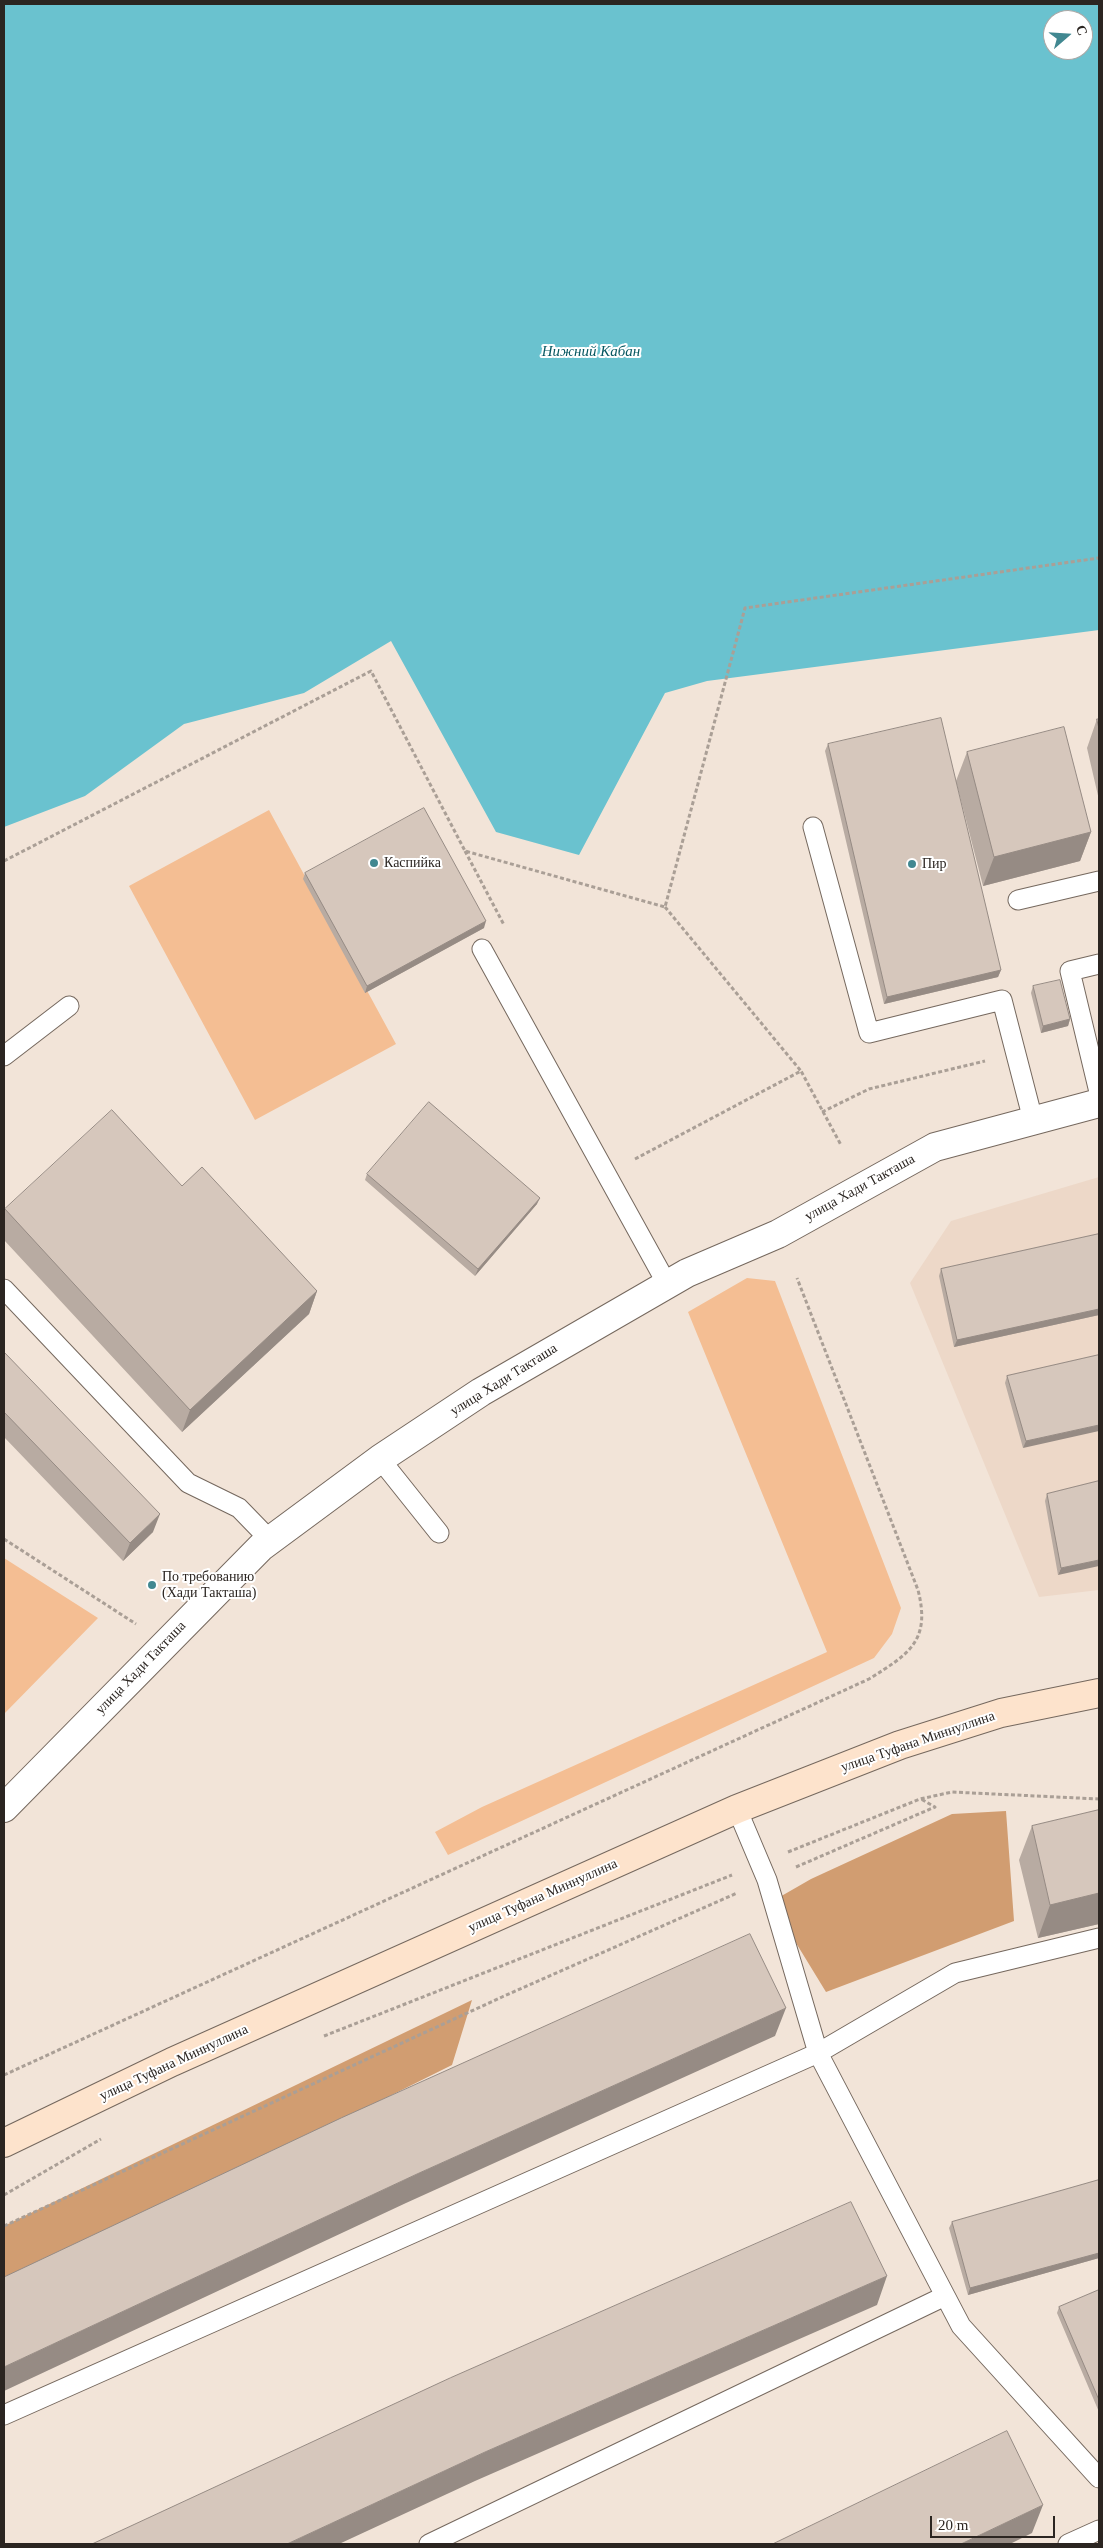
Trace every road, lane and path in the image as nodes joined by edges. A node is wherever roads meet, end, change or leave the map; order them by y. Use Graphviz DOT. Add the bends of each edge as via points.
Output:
graph roads {
  1 [pos="1099,558"];
  2 [pos="813,827"];
  3 [pos="4,861"];
  4 [pos="1099,881"];
  5 [pos="1018,900"];
  6 [pos="665,908"];
  7 [pos="482,948"];
  8 [pos="1099,964"];
  9 [pos="69,1006"];
  10 [pos="1016,1053"];
  11 [pos="4,1056"];
  12 [pos="801,1071"];
  13 [pos="1099,1092"];
  14 [pos="1099,1104"];
  15 [pos="822,1112"];
  16 [pos="1033,1120"];
  17 [pos="841,1145"];
  18 [pos="628,1163"];
  19 [pos="797,1278"];
  20 [pos="667,1284"];
  21 [pos="4,1289"];
  22 [pos="380,1459"];
  23 [pos="439,1533"];
  24 [pos="4,1539"];
  25 [pos="270,1541"];
  26 [pos="165,1643"];
  27 [pos="1099,1693"];
  28 [pos="1099,1798"];
  29 [pos="920,1799"];
  30 [pos="4,1808"];
  31 [pos="737,1809"];
  32 [pos="764,1871"];
  33 [pos="1099,1938"];
  34 [pos="320,2038"];
  35 [pos="818,2053"];
  36 [pos="4,2075"];
  37 [pos="105,2136"];
  38 [pos="4,2143"];
  39 [pos="4,2195"];
  40 [pos="4,2226"];
  41 [pos="945,2296"];
  42 [pos="4,2416"];
  43 [pos="1099,2478"];
  44 [pos="1099,2530"];
  45 [pos="429,2544"];
  46 [pos="1068,2544"];
  1 -- 6 [label="path" via="745,608"];
  2 -- 10 [label="lane" via="869,1033 1002,1000"];
  3 -- 6 [label="path" via="371,672 464,850"];
  4 -- 5 [label="lane"];
  6 -- 12 [label="path"];
  7 -- 20 [label="lane"];
  8 -- 13 [label="lane" via="1070,971"];
  9 -- 11 [label="lane"];
  10 -- 15 [label="path" via="868,1089"];
  10 -- 16 [label="lane"];
  12 -- 15 [label="path"];
  12 -- 18 [label="path"];
  14 -- 16 [label="street, улица Хади Такташа"];
  15 -- 17 [label="path"];
  16 -- 20 [label="street, улица Хади Такташа" via="935,1147 778,1234"];
  19 -- 36 [label="path" via="922,1606 922,1630 912,1646 892,1665 869,1679"];
  20 -- 22 [label="street, улица Хади Такташа" via="481,1392"];
  21 -- 25 [label="lane" via="188,1483 239,1508"];
  22 -- 23 [label="lane"];
  22 -- 25 [label="street, улица Хади Такташа"];
  24 -- 26 [label="path"];
  25 -- 26 [label="street, улица Хади Такташа"];
  26 -- 30 [label="street, улица Хади Такташа"];
  27 -- 31 [label="main road, улица Туфана Миннуллина" via="1001,1713 900,1744"];
  28 -- 29 [label="path" via="952,1792"];
  29 -- 32 [label="path"];
  29 -- 32 [label="path" via="935,1807"];
  31 -- 32 [label="lane"];
  31 -- 38 [label="main road, улица Туфана Миннуллина" via="172,2062"];
  32 -- 34 [label="path"];
  32 -- 35 [label="lane"];
  32 -- 40 [label="path" via="502,1997"];
  33 -- 35 [label="lane" via="955,1973"];
  35 -- 41 [label="lane"];
  35 -- 42 [label="lane"];
  37 -- 39 [label="path"];
  41 -- 43 [label="lane" via="961,2326"];
  41 -- 45 [label="lane"];
  44 -- 46 [label="lane"];
}
